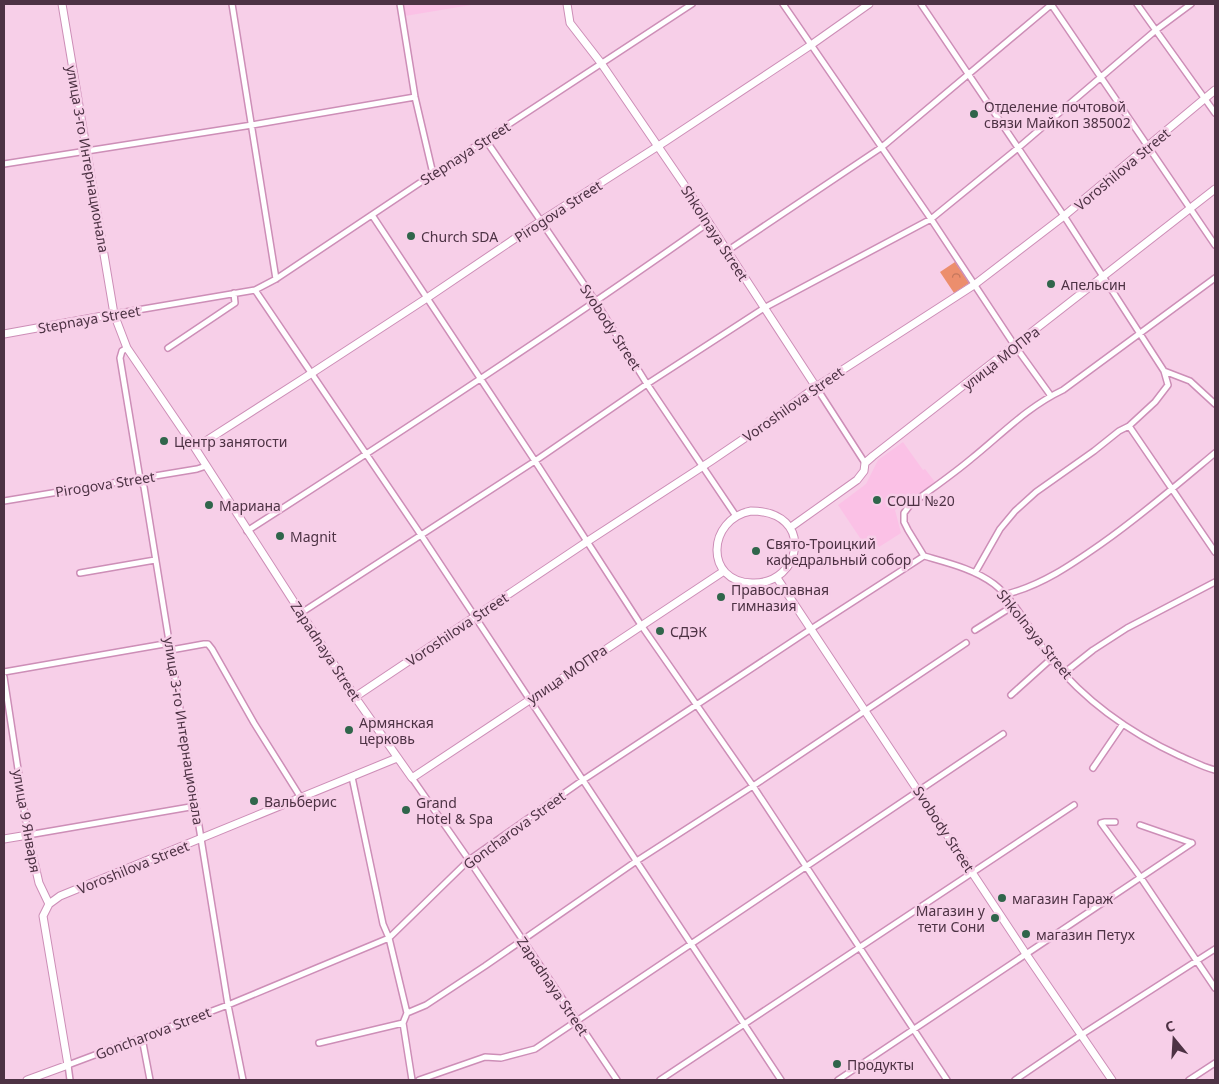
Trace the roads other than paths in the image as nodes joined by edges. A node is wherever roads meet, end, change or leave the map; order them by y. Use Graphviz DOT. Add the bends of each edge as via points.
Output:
graph roads {
  1 [pos="62,4"];
  2 [pos="232,4"];
  3 [pos="400,4"];
  4 [pos="567,4"];
  5 [pos="692,4"];
  6 [pos="783,4"];
  7 [pos="869,4"];
  8 [pos="920,4"];
  9 [pos="1051,4"];
  10 [pos="1137,4"];
  11 [pos="1191,4"];
  12 [pos="1156,30"];
  13 [pos="811,45"];
  14 [pos="601,63"];
  15 [pos="969,74"];
  16 [pos="1101,77"];
  17 [pos="1215,90"];
  18 [pos="415,97"];
  19 [pos="1206,99"];
  20 [pos="1215,112"];
  21 [pos="252,125"];
  22 [pos="485,140"];
  23 [pos="657,146"];
  24 [pos="882,147"];
  25 [pos="1018,148"];
  26 [pos="1148,148"];
  27 [pos="86,151"];
  28 [pos="4,164"];
  29 [pos="433,174"];
  30 [pos="1215,189"];
  31 [pos="1190,209"];
  32 [pos="372,215"];
  33 [pos="1064,216"];
  34 [pos="931,219"];
  35 [pos="541,221"];
  36 [pos="708,222"];
  37 [pos="1215,246"];
  38 [pos="727,251"];
  39 [pos="1103,278"];
  40 [pos="1215,278"];
  41 [pos="276,279"];
  42 [pos="974,285"];
  43 [pos="255,290"];
  44 [pos="234,293"];
  45 [pos="427,298"];
  46 [pos="596,302"];
  47 [pos="764,308"];
  48 [pos="114,314"];
  49 [pos="4,334"];
  50 [pos="1140,334"];
  51 [pos="1016,346"];
  52 [pos="127,348"];
  53 [pos="168,348"];
  54 [pos="1164,371"];
  55 [pos="312,373"];
  56 [pos="480,379"];
  57 [pos="647,384"];
  58 [pos="816,387"];
  59 [pos="1051,396"];
  60 [pos="1215,404"];
  61 [pos="1129,426"];
  62 [pos="194,448"];
  63 [pos="1215,453"];
  64 [pos="366,454"];
  65 [pos="535,460"];
  66 [pos="865,463"];
  67 [pos="206,466"];
  68 [pos="703,466"];
  69 [pos="140,479"];
  70 [pos="1172,489"];
  71 [pos="4,501"];
  72 [pos="736,516"];
  73 [pos="790,527"];
  74 [pos="247,531"];
  75 [pos="420,535"];
  76 [pos="588,541"];
  77 [pos="1215,552"];
  78 [pos="924,556"];
  79 [pos="155,560"];
  80 [pos="724,571"];
  81 [pos="80,573"];
  82 [pos="975,573"];
  83 [pos="777,578"];
  84 [pos="1215,582"];
  85 [pos="1007,594"];
  86 [pos="1013,606"];
  87 [pos="301,613"];
  88 [pos="475,617"];
  89 [pos="641,625"];
  90 [pos="811,629"];
  91 [pos="975,630"];
  92 [pos="170,643"];
  93 [pos="966,643"];
  94 [pos="171,650"];
  95 [pos="1052,659"];
  96 [pos="4,672"];
  97 [pos="1064,672"];
  98 [pos="4,677"];
  99 [pos="1010,695"];
  100 [pos="355,697"];
  101 [pos="529,699"];
  102 [pos="697,705"];
  103 [pos="865,710"];
  104 [pos="1122,724"];
  105 [pos="1002,734"];
  106 [pos="397,758"];
  107 [pos="1093,768"];
  108 [pos="1215,770"];
  109 [pos="352,777"];
  110 [pos="412,778"];
  111 [pos="583,780"];
  112 [pos="753,786"];
  113 [pos="918,791"];
  114 [pos="301,798"];
  115 [pos="196,806"];
  116 [pos="1074,806"];
  117 [pos="1115,822"];
  118 [pos="1140,825"];
  119 [pos="28,835"];
  120 [pos="4,839"];
  121 [pos="201,839"];
  122 [pos="469,860"];
  123 [pos="635,862"];
  124 [pos="806,867"];
  125 [pos="972,873"];
  126 [pos="1140,878"];
  127 [pos="49,904"];
  128 [pos="389,938"];
  129 [pos="523,940"];
  130 [pos="691,944"];
  131 [pos="859,948"];
  132 [pos="1215,949"];
  133 [pos="1026,954"];
  134 [pos="1197,960"];
  135 [pos="1215,988"];
  136 [pos="228,1005"];
  137 [pos="407,1013"];
  138 [pos="576,1022"];
  139 [pos="403,1023"];
  140 [pos="745,1024"];
  141 [pos="913,1030"];
  142 [pos="1081,1034"];
  143 [pos="142,1038"];
  144 [pos="319,1043"];
  145 [pos="1215,1063"];
  146 [pos="68,1065"];
  147 [pos="27,1080"];
  148 [pos="70,1080"];
  149 [pos="150,1080"];
  150 [pos="243,1080"];
  151 [pos="412,1080"];
  152 [pos="419,1080"];
  153 [pos="617,1080"];
  154 [pos="660,1080"];
  155 [pos="782,1080"];
  156 [pos="838,1080"];
  157 [pos="947,1080"];
  158 [pos="1014,1080"];
  159 [pos="1112,1080"];
  160 [pos="1189,1080"];
  1 -- 27 [label="main road, улица 3-го Интернационала"];
  2 -- 21 [label="street"];
  3 -- 18 [label="street"];
  4 -- 14 [label="main road, Shkolnaya Street" via="570,23"];
  5 -- 14 [label="street, Stepnaya Street"];
  6 -- 13 [label="street"];
  7 -- 13 [label="main road, Pirogova Street"];
  8 -- 15 [label="street"];
  9 -- 15 [label="street"];
  9 -- 16 [label="street"];
  10 -- 12 [label="street"];
  11 -- 12 [label="street"];
  12 -- 16 [label="street"];
  12 -- 19 [label="street"];
  13 -- 23 [label="main road, Pirogova Street"];
  13 -- 24 [label="street"];
  14 -- 22 [label="street, Stepnaya Street"];
  14 -- 23 [label="main road, Shkolnaya Street"];
  15 -- 24 [label="street"];
  15 -- 25 [label="street"];
  16 -- 25 [label="street"];
  16 -- 26 [label="street"];
  17 -- 19 [label="main road, Voroshilova Street"];
  18 -- 21 [label="street"];
  18 -- 29 [label="street"];
  19 -- 20 [label="street"];
  19 -- 26 [label="main road, Voroshilova Street"];
  21 -- 27 [label="street"];
  21 -- 41 [label="street"];
  22 -- 29 [label="street, Stepnaya Street"];
  22 -- 35 [label="street, Svobody Street"];
  23 -- 35 [label="main road, Pirogova Street"];
  23 -- 36 [label="main road, Shkolnaya Street"];
  24 -- 34 [label="street"];
  24 -- 38 [label="street"];
  25 -- 33 [label="street"];
  25 -- 34 [label="street"];
  26 -- 31 [label="street"];
  26 -- 33 [label="main road, Voroshilova Street"];
  27 -- 28 [label="street"];
  27 -- 48 [label="main road, улица 3-го Интернационала"];
  29 -- 32 [label="street, Stepnaya Street"];
  30 -- 31 [label="main road, улица МОПРа"];
  31 -- 37 [label="street"];
  31 -- 39 [label="main road, улица МОПРа"];
  32 -- 41 [label="street, Stepnaya Street"];
  32 -- 45 [label="street"];
  33 -- 39 [label="street"];
  33 -- 42 [label="main road, Voroshilova Street"];
  34 -- 42 [label="street"];
  34 -- 47 [label="street"];
  35 -- 45 [label="main road, Pirogova Street"];
  35 -- 46 [label="street, Svobody Street"];
  36 -- 38 [label="main road, Shkolnaya Street"];
  36 -- 46 [label="street"];
  38 -- 47 [label="main road, Shkolnaya Street"];
  39 -- 50 [label="street"];
  39 -- 51 [label="main road, улица МОПРа"];
  40 -- 50 [label="street"];
  41 -- 43 [label="street, Stepnaya Street"];
  42 -- 51 [label="street"];
  42 -- 58 [label="main road, Voroshilova Street"];
  43 -- 44 [label="street, Stepnaya Street"];
  43 -- 55 [label="street"];
  44 -- 48 [label="street, Stepnaya Street"];
  44 -- 53 [label="street" via="235,303"];
  45 -- 55 [label="main road, Pirogova Street"];
  45 -- 56 [label="street"];
  46 -- 56 [label="street"];
  46 -- 57 [label="street, Svobody Street"];
  47 -- 57 [label="street"];
  47 -- 58 [label="main road, Shkolnaya Street"];
  48 -- 49 [label="main road, Stepnaya Street"];
  48 -- 52 [label="main road, Zapadnaya Street"];
  50 -- 54 [label="street"];
  50 -- 59 [label="street"];
  51 -- 59 [label="street"];
  51 -- 66 [label="main road, улица МОПРа"];
  52 -- 62 [label="main road, Zapadnaya Street"];
  52 -- 69 [label="street, улица 3-го Интернационала" via="120,358"];
  54 -- 60 [label="street" via="1190,381"];
  54 -- 61 [label="street" via="1168,385"];
  55 -- 62 [label="main road, Pirogova Street"];
  55 -- 64 [label="street"];
  56 -- 64 [label="street"];
  56 -- 65 [label="street"];
  57 -- 65 [label="street"];
  57 -- 68 [label="street, Svobody Street"];
  58 -- 66 [label="street, Shkolnaya Street"];
  58 -- 68 [label="main road, Voroshilova Street"];
  59 -- 78 [label="street" via="910,505 904,513 904,522"];
  61 -- 70 [label="street"];
  61 -- 82 [label="street" via="1118,430 1015,511 1000,529"];
  62 -- 67 [label="main road, Zapadnaya Street"];
  63 -- 70 [label="street"];
  64 -- 74 [label="street"];
  64 -- 75 [label="street"];
  65 -- 75 [label="street"];
  65 -- 76 [label="street"];
  66 -- 73 [label="main road, улица МОПРа" via="864,471 857,480"];
  67 -- 69 [label="street, Pirogova Street"];
  67 -- 74 [label="main road, Zapadnaya Street"];
  68 -- 72 [label="street, Svobody Street"];
  68 -- 76 [label="main road, Voroshilova Street"];
  69 -- 71 [label="street, Pirogova Street"];
  69 -- 79 [label="street, улица 3-го Интернационала"];
  70 -- 77 [label="street"];
  70 -- 85 [label="street" via="1062,571"];
  72 -- 73 [label="main road" via="763,511 783,518"];
  72 -- 80 [label="main road" via="722,530 717,544 719,563"];
  73 -- 83 [label="main road" via="795,548 792,560"];
  74 -- 87 [label="main road, Zapadnaya Street"];
  75 -- 87 [label="street"];
  75 -- 88 [label="street"];
  76 -- 88 [label="main road, Voroshilova Street"];
  76 -- 89 [label="street"];
  78 -- 82 [label="street, Shkolnaya Street"];
  78 -- 90 [label="street, Goncharova Street"];
  79 -- 81 [label="street"];
  79 -- 92 [label="street, улица 3-го Интернационала"];
  80 -- 83 [label="main road" via="742,582"];
  80 -- 89 [label="main road, улица МОПРа"];
  82 -- 85 [label="street, Shkolnaya Street"];
  83 -- 90 [label="main road, Svobody Street"];
  84 -- 97 [label="street" via="1127,628"];
  85 -- 86 [label="street, Shkolnaya Street"];
  86 -- 91 [label="street"];
  86 -- 95 [label="street, Shkolnaya Street"];
  87 -- 100 [label="main road, Zapadnaya Street"];
  88 -- 100 [label="main road, Voroshilova Street"];
  88 -- 101 [label="street"];
  89 -- 101 [label="main road, улица МОПРа"];
  89 -- 102 [label="street"];
  90 -- 102 [label="street, Goncharova Street"];
  90 -- 103 [label="main road, Svobody Street"];
  92 -- 94 [label="street, улица 3-го Интернационала"];
  92 -- 96 [label="street"];
  93 -- 103 [label="street"];
  94 -- 114 [label="street" via="208,644"];
  94 -- 115 [label="street, улица 3-го Интернационала"];
  95 -- 97 [label="street, Shkolnaya Street"];
  95 -- 99 [label="street"];
  97 -- 104 [label="street, Shkolnaya Street" via="1092,702"];
  98 -- 119 [label="street, улица 9 Января"];
  100 -- 106 [label="main road, Zapadnaya Street"];
  101 -- 110 [label="main road, улица МОПРа"];
  101 -- 111 [label="street"];
  102 -- 111 [label="street, Goncharova Street"];
  102 -- 112 [label="street"];
  103 -- 112 [label="street"];
  103 -- 113 [label="main road, Svobody Street"];
  104 -- 107 [label="street"];
  104 -- 108 [label="street, Shkolnaya Street" via="1155,744"];
  105 -- 113 [label="street"];
  106 -- 109 [label="main road, Voroshilova Street"];
  106 -- 110 [label="main road, Zapadnaya Street"];
  109 -- 114 [label="main road, Voroshilova Street"];
  109 -- 128 [label="street" via="383,924"];
  110 -- 122 [label="street, Zapadnaya Street"];
  111 -- 122 [label="street, Goncharova Street"];
  111 -- 123 [label="street"];
  112 -- 123 [label="street"];
  112 -- 124 [label="street"];
  113 -- 124 [label="street"];
  113 -- 125 [label="main road, Svobody Street"];
  114 -- 121 [label="main road, Voroshilova Street"];
  115 -- 119 [label="street"];
  115 -- 121 [label="street, улица 3-го Интернационала"];
  116 -- 125 [label="street"];
  117 -- 126 [label="street" via="1101,823"];
  118 -- 126 [label="street" via="1192,843"];
  119 -- 120 [label="main road"];
  119 -- 127 [label="main road, улица 9 Января" via="38,883"];
  121 -- 127 [label="main road, Voroshilova Street" via="60,896"];
  121 -- 136 [label="street, улица 3-го Интернационала"];
  122 -- 128 [label="street, Goncharova Street"];
  122 -- 129 [label="street, Zapadnaya Street"];
  123 -- 129 [label="street"];
  123 -- 130 [label="street"];
  124 -- 130 [label="street"];
  124 -- 131 [label="street"];
  125 -- 131 [label="street"];
  125 -- 133 [label="main road, Svobody Street"];
  126 -- 133 [label="street"];
  126 -- 134 [label="street"];
  127 -- 146 [label="main road" via="43,916"];
  128 -- 136 [label="street, Goncharova Street"];
  128 -- 137 [label="street"];
  129 -- 137 [label="street" via="426,1005"];
  129 -- 138 [label="street, Zapadnaya Street"];
  130 -- 138 [label="street"];
  130 -- 140 [label="street"];
  131 -- 140 [label="street"];
  131 -- 141 [label="street"];
  132 -- 134 [label="street"];
  133 -- 141 [label="street"];
  133 -- 142 [label="main road, Svobody Street"];
  134 -- 135 [label="street"];
  134 -- 142 [label="street"];
  136 -- 143 [label="street, Goncharova Street"];
  136 -- 150 [label="street, улица 3-го Интернационала"];
  137 -- 139 [label="street"];
  138 -- 152 [label="street" via="535,1050 501,1058 485,1057"];
  138 -- 153 [label="street, Zapadnaya Street"];
  139 -- 144 [label="street"];
  139 -- 151 [label="street"];
  140 -- 154 [label="street"];
  140 -- 155 [label="street"];
  141 -- 156 [label="street"];
  141 -- 157 [label="street"];
  142 -- 158 [label="street"];
  142 -- 159 [label="main road, Svobody Street"];
  143 -- 146 [label="street, Goncharova Street"];
  143 -- 149 [label="street"];
  145 -- 160 [label="street"];
  146 -- 147 [label="main road, Goncharova Street"];
  146 -- 148 [label="street"];
}
